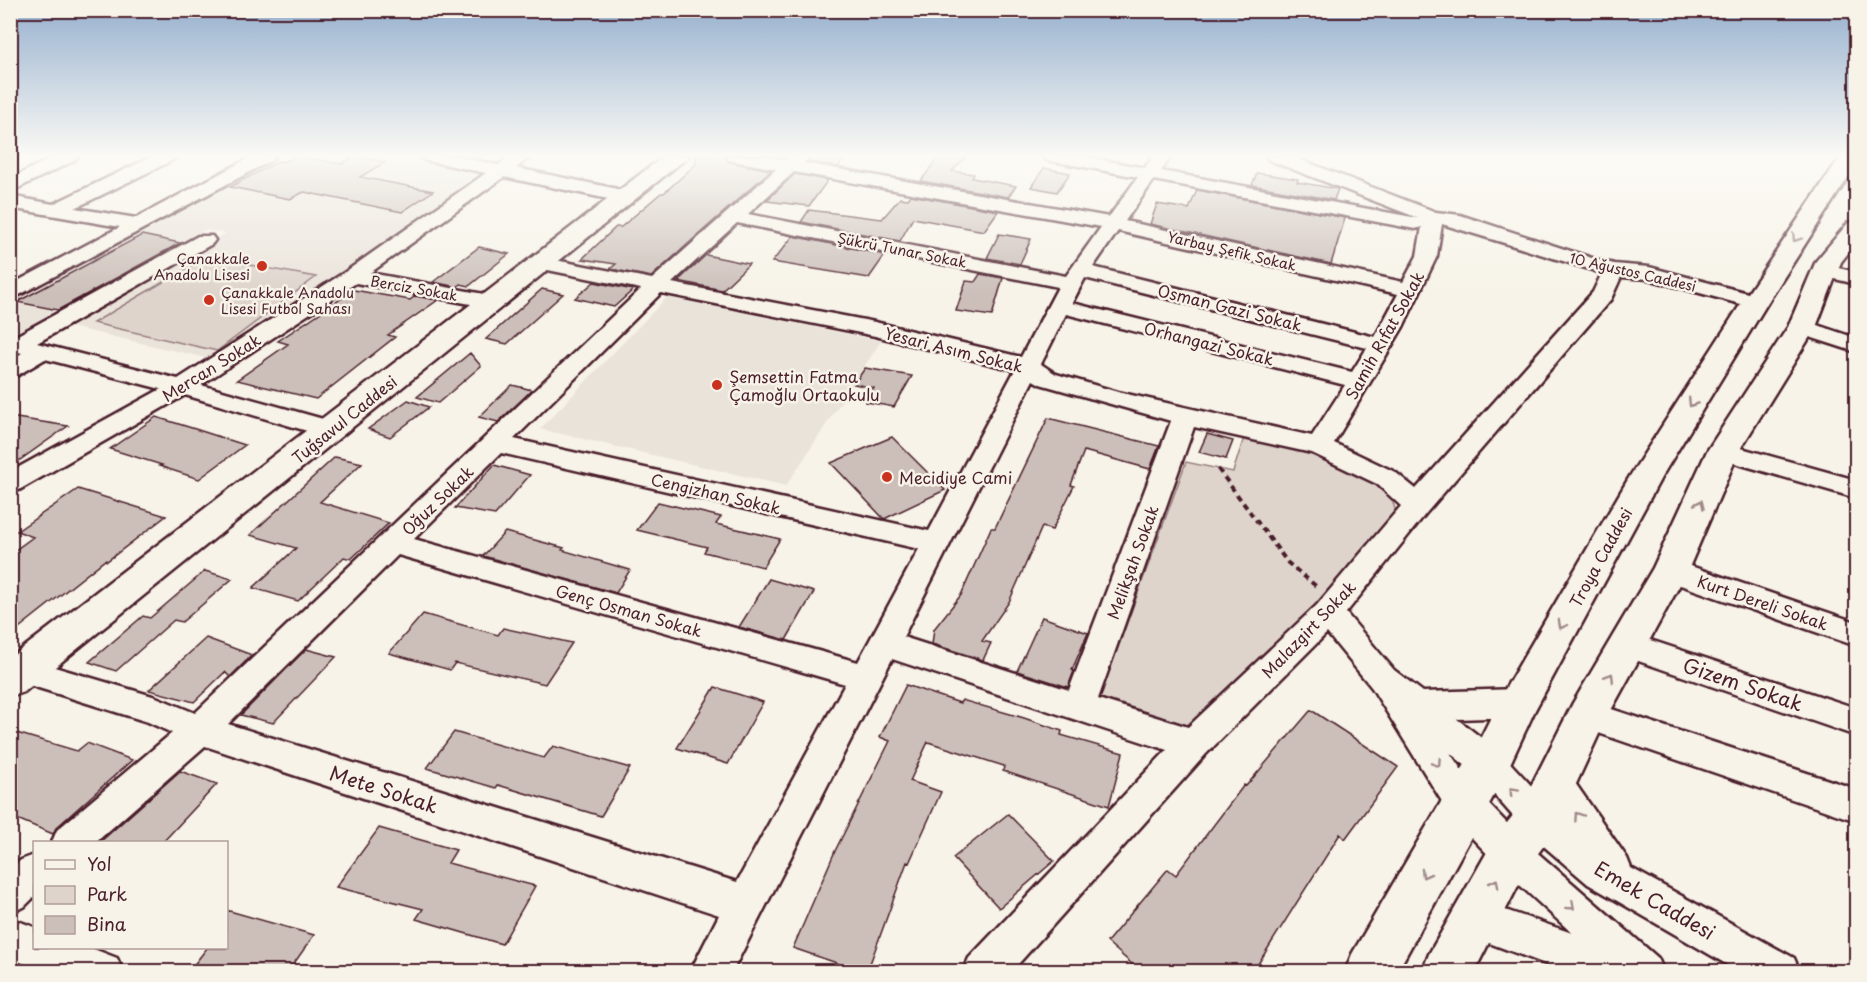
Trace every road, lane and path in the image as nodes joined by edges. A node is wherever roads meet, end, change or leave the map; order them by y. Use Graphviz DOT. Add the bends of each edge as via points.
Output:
graph roads {
  1 [pos="62,202"];
  2 [pos="179,202"];
  3 [pos="456,202"];
  4 [pos="603,202"];
  5 [pos="619,202"];
  6 [pos="751,202"];
  7 [pos="1004,202"];
  8 [pos="1130,202"];
  9 [pos="1338,202"];
  10 [pos="1386,202"];
  11 [pos="1821,202"];
  12 [pos="48,208"];
  13 [pos="15,211"];
  14 [pos="734,217"];
  15 [pos="1432,221"];
  16 [pos="137,224"];
  17 [pos="1114,224"];
  18 [pos="1857,228"];
  19 [pos="205,240"];
  20 [pos="540,263"];
  21 [pos="1614,270"];
  22 [pos="1841,274"];
  23 [pos="352,276"];
  24 [pos="656,286"];
  25 [pos="1070,286"];
  26 [pos="1410,290"];
  27 [pos="10,294"];
  28 [pos="476,299"];
  29 [pos="1755,302"];
  30 [pos="1802,327"];
  31 [pos="13,344"];
  32 [pos="1381,345"];
  33 [pos="1857,345"];
  34 [pos="42,351"];
  35 [pos="1029,366"];
  36 [pos="10,370"];
  37 [pos="1359,381"];
  38 [pos="182,387"];
  39 [pos="1185,417"];
  40 [pos="314,425"];
  41 [pos="495,444"];
  42 [pos="1319,446"];
  43 [pos="1723,451"];
  44 [pos="1218,469"];
  45 [pos="10,484"];
  46 [pos="1857,489"];
  47 [pos="1417,506"];
  48 [pos="393,543"];
  49 [pos="937,543"];
  50 [pos="1670,570"];
  51 [pos="1333,607"];
  52 [pos="1857,634"];
  53 [pos="882,643"];
  54 [pos="1629,645"];
  55 [pos="15,671"];
  56 [pos="865,677"];
  57 [pos="1383,679"];
  58 [pos="1518,703"];
  59 [pos="1417,706"];
  60 [pos="1079,707"];
  61 [pos="1587,715"];
  62 [pos="1857,722"];
  63 [pos="200,730"];
  64 [pos="1194,744"];
  65 [pos="1489,765"];
  66 [pos="1554,782"];
  67 [pos="1464,804"];
  68 [pos="1857,806"];
  69 [pos="1538,818"];
  70 [pos="72,841"];
  71 [pos="1511,853"];
  72 [pos="33,874"];
  73 [pos="1622,882"];
  74 [pos="10,894"];
  75 [pos="745,904"];
  76 [pos="1476,920"];
  77 [pos="10,938"];
  78 [pos="33,946"];
  79 [pos="41,949"];
  80 [pos="103,972"];
  81 [pos="710,972"];
  82 [pos="983,972"];
  83 [pos="1370,972"];
  84 [pos="1448,972"];
  85 [pos="1624,972"];
  86 [pos="1644,972"];
  87 [pos="1780,972"];
  1 -- 12 [label="street"];
  2 -- 16 [label="street"];
  3 -- 23 [label="street, Mercan Sokak"];
  4 -- 28 [label="main road"];
  5 -- 20 [label="main road, Tuğsavul Caddesi"];
  6 -- 14 [label="street, Oğuz Sokak"];
  7 -- 17 [label="street, Yarbay Şefik Sokak"];
  8 -- 17 [label="street"];
  9 -- 15 [label="street"];
  10 -- 15 [label="street, 10 Ağustos Caddesi"];
  11 -- 29 [label="main road, Troya Caddesi, one-way"];
  12 -- 13 [label="street"];
  12 -- 16 [label="street"];
  14 -- 24 [label="street, Oğuz Sokak"];
  14 -- 25 [label="street, Şükrü Tunar Sokak"];
  15 -- 21 [label="street, 10 Ağustos Caddesi" via="1453,219"];
  15 -- 26 [label="street, Samih Rıfat Sokak" via="1427,255"];
  16 -- 27 [label="street"];
  17 -- 25 [label="street"];
  17 -- 26 [label="street, Yarbay Şefik Sokak"];
  18 -- 22 [label="main road" via="1829,261"];
  19 -- 31 [label="street"];
  20 -- 24 [label="street, Yesari Asım Sokak"];
  20 -- 55 [label="main road, Tuğsavul Caddesi"];
  21 -- 29 [label="street, 10 Ağustos Caddesi" via="1649,273"];
  21 -- 47 [label="street, Malazgirt Sokak" via="1603,294"];
  22 -- 30 [label="main road"];
  23 -- 28 [label="street, Berciz Sokak"];
  23 -- 38 [label="street, Mercan Sokak"];
  24 -- 35 [label="street, Yesari Asım Sokak"];
  24 -- 41 [label="street, Oğuz Sokak"];
  25 -- 32 [label="street, Osman Gazi Sokak"];
  25 -- 35 [label="street"];
  25 -- 37 [label="street, Orhangazi Sokak"];
  26 -- 32 [label="street, Samih Rıfat Sokak"];
  28 -- 40 [label="main road"];
  29 -- 58 [label="main road, Troya Caddesi, one-way" via="1646,476"];
  30 -- 33 [label="street"];
  30 -- 43 [label="main road"];
  31 -- 34 [label="street"];
  32 -- 37 [label="street, Samih Rıfat Sokak"];
  34 -- 36 [label="street"];
  34 -- 38 [label="street"];
  35 -- 39 [label="street, Yesari Asım Sokak" via="1048,379"];
  35 -- 49 [label="street"];
  37 -- 42 [label="street, Samih Rıfat Sokak"];
  38 -- 40 [label="street"];
  38 -- 45 [label="street, Mercan Sokak"];
  39 -- 42 [label="street, Yesari Asım Sokak"];
  39 -- 60 [label="street, Melikşah Sokak"];
  40 -- 55 [label="main road"];
  41 -- 48 [label="street, Oğuz Sokak"];
  41 -- 49 [label="street, Cengizhan Sokak"];
  42 -- 47 [label="street, Yesari Asım Sokak" via="1386,478"];
  43 -- 46 [label="street"];
  50 -- 43 [label="main road, one-way"];
  44 -- 51 [label="path" via="1288,563 1327,595"];
  47 -- 51 [label="street, Malazgirt Sokak"];
  48 -- 56 [label="street, Genç Osman Sokak"];
  48 -- 63 [label="street, Oğuz Sokak"];
  49 -- 53 [label="street"];
  50 -- 52 [label="street, Kurt Dereli Sokak"];
  50 -- 54 [label="main road"];
  51 -- 57 [label="street"];
  51 -- 64 [label="street, Malazgirt Sokak"];
  53 -- 56 [label="street"];
  53 -- 60 [label="street"];
  61 -- 54 [label="main road, one-way"];
  54 -- 62 [label="street, Gizem Sokak"];
  55 -- 63 [label="street, Mete Sokak" via="156,711"];
  56 -- 75 [label="street"];
  57 -- 59 [label="street, Emek Caddesi"];
  57 -- 67 [label="street, one-way"];
  58 -- 59 [label="street"];
  58 -- 65 [label="main road, Troya Caddesi"];
  59 -- 65 [label="street, Emek Caddesi"];
  60 -- 64 [label="street"];
  61 -- 66 [label="main road"];
  61 -- 68 [label="street"];
  63 -- 70 [label="street, Oğuz Sokak"];
  63 -- 75 [label="street, Mete Sokak"];
  64 -- 82 [label="street, Malazgirt Sokak"];
  65 -- 67 [label="main road, Troya Caddesi"];
  69 -- 65 [label="street, Emek Caddesi, one-way"];
  66 -- 69 [label="main road"];
  73 -- 66 [label="street, one-way"];
  67 -- 71 [label="street"];
  67 -- 83 [label="main road, Troya Caddesi, one-way"];
  69 -- 71 [label="main road"];
  69 -- 73 [label="street, Emek Caddesi" via="1600,871"];
  76 -- 71 [label="main road, one-way"];
  71 -- 86 [label="street, one-way"];
  72 -- 74 [label="street"];
  73 -- 87 [label="street, Emek Caddesi"];
  75 -- 81 [label="street"];
  76 -- 84 [label="main road"];
  76 -- 85 [label="street"];
  77 -- 78 [label="street"];
  79 -- 80 [label="street"];
}
